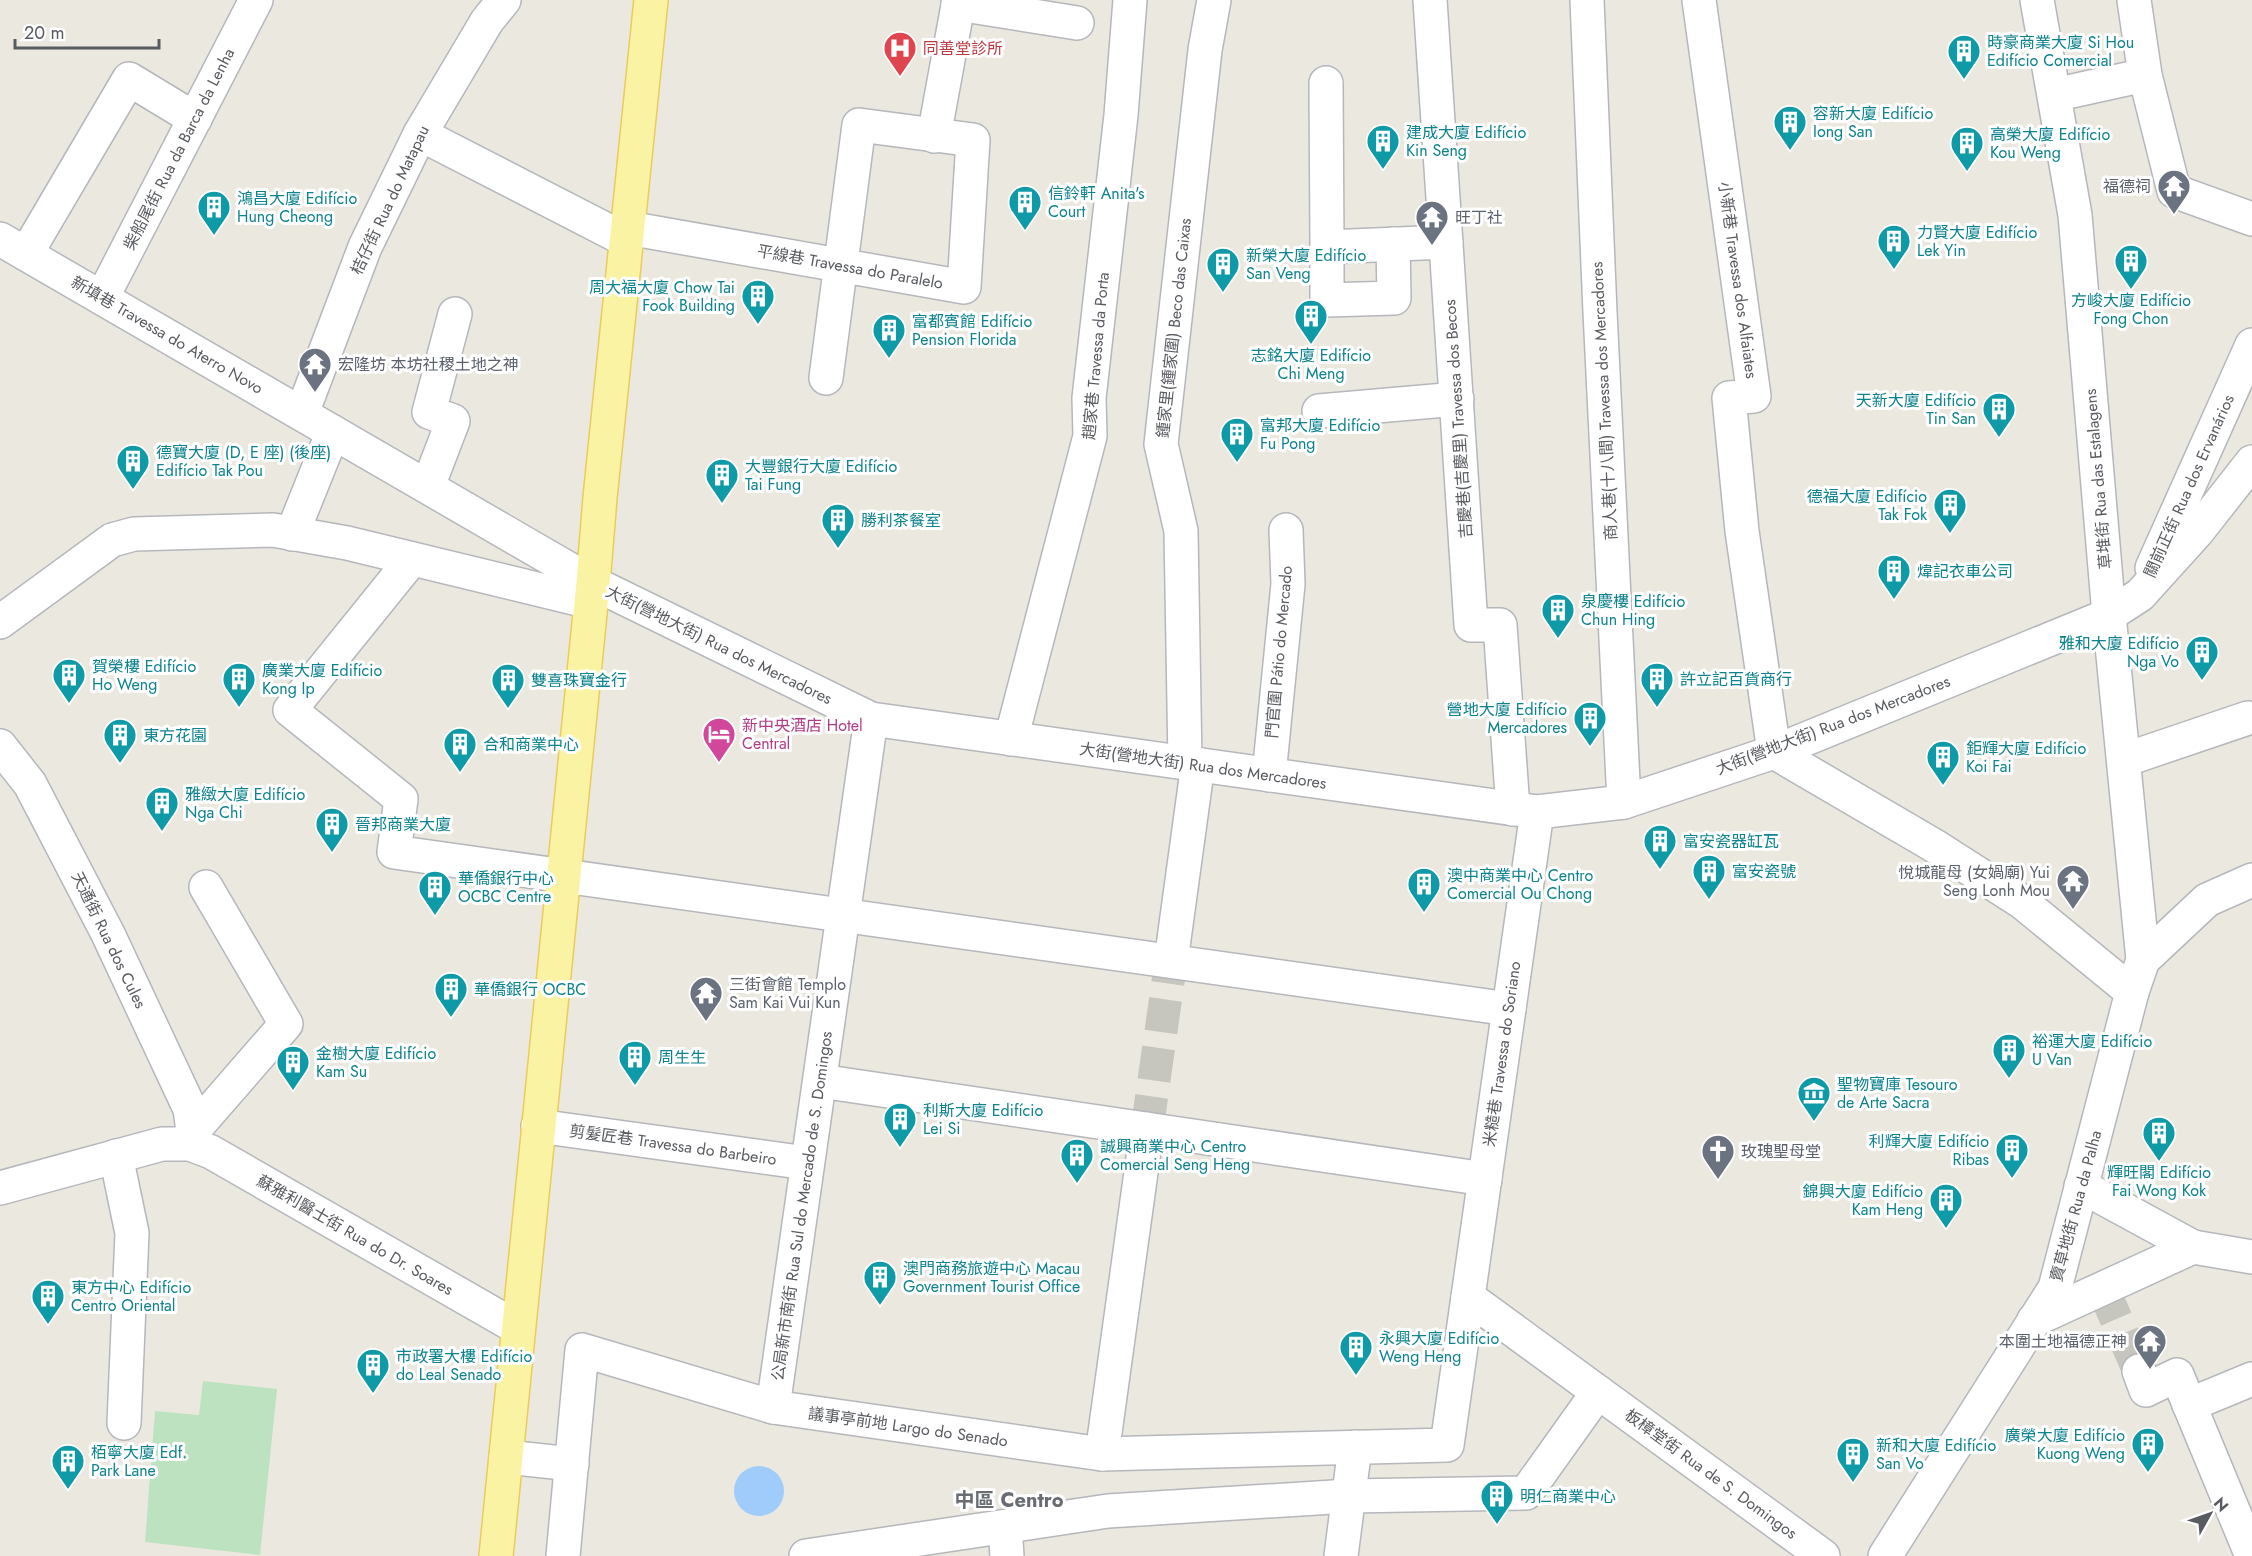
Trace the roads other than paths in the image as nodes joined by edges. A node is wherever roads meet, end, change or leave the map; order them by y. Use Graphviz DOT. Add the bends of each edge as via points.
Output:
graph roads {
  1 [pos="256,0"];
  2 [pos="504,0"];
  3 [pos="651,0"];
  4 [pos="1130,0"];
  5 [pos="1214,0"];
  6 [pos="1430,0"];
  7 [pos="1587,0"];
  8 [pos="1699,0"];
  9 [pos="2037,0"];
  10 [pos="2134,0"];
  11 [pos="958,2"];
  12 [pos="1077,23"];
  13 [pos="2145,75"];
  14 [pos="1326,83"];
  15 [pos="2054,94"];
  16 [pos="195,119"];
  17 [pos="420,134"];
  18 [pos="934,136"];
  19 [pos="2252,219"];
  20 [pos="627,234"];
  21 [pos="1446,242"];
  22 [pos="1393,244"];
  23 [pos="13,246"];
  24 [pos="1327,247"];
  25 [pos="841,266"];
  26 [pos="102,297"];
  27 [pos="455,314"];
  28 [pos="2252,345"];
  29 [pos="826,378"];
  30 [pos="1457,399"];
  31 [pos="1319,411"];
  32 [pos="302,414"];
  33 [pos="333,432"];
  34 [pos="2252,462"];
  35 [pos="428,486"];
  36 [pos="1286,530"];
  37 [pos="292,534"];
  38 [pos="412,559"];
  39 [pos="592,592"];
  40 [pos="2140,595"];
  41 [pos="2109,615"];
  42 [pos="0,622"];
  43 [pos="2248,718"];
  44 [pos="871,719"];
  45 [pos="1011,739"];
  46 [pos="0,746"];
  47 [pos="1774,752"];
  48 [pos="2124,760"];
  49 [pos="1192,764"];
  50 [pos="1269,775"];
  51 [pos="1624,802"];
  52 [pos="1525,810"];
  53 [pos="563,876"];
  54 [pos="2252,880"];
  55 [pos="206,887"];
  56 [pos="844,916"];
  57 [pos="2143,960"];
  58 [pos="1171,961"];
  59 [pos="2132,992"];
  60 [pos="1509,1009"];
  61 [pos="820,1081"];
  62 [pos="538,1126"];
  63 [pos="1147,1129"];
  64 [pos="192,1137"];
  65 [pos="117,1156"];
  66 [pos="807,1163"];
  67 [pos="1485,1179"];
  68 [pos="2081,1186"];
  69 [pos="0,1188"];
  70 [pos="2193,1247"];
  71 [pos="2252,1257"];
  72 [pos="1468,1297"];
  73 [pos="2034,1320"];
  74 [pos="518,1328"];
  75 [pos="2139,1371"];
  76 [pos="2252,1379"];
  77 [pos="1598,1392"];
  78 [pos="2189,1405"];
  79 [pos="773,1407"];
  80 [pos="124,1423"];
  81 [pos="1355,1447"];
  82 [pos="1102,1454"];
  83 [pos="506,1457"];
  84 [pos="572,1464"];
  85 [pos="1349,1496"];
  86 [pos="1006,1541"];
  87 [pos="496,1556"];
  88 [pos="562,1556"];
  89 [pos="806,1556"];
  90 [pos="1341,1556"];
  91 [pos="1823,1556"];
  92 [pos="1885,1556"];
  93 [pos="2252,1556"];
  1 -- 16 [label="street, 柴船尾街 Rua da Barca da Lenha"];
  2 -- 17 [label="street, 桔仔街 Rua do Matapau" via="487,21"];
  3 -- 20 [label="main road"];
  4 -- 45 [label="street, 趙家巷 Travessa da Porta" via="1089,398 1090,436"];
  5 -- 49 [label="street, 鍾家里(鍾家圍) Beco das Caixas" via="1205,50 1161,444 1181,531"];
  6 -- 21 [label="street, 吉慶巷(吉慶里) Travessa dos Becos"];
  7 -- 51 [label="street, 商人巷(十八間) Travessa dos Mercadores"];
  8 -- 47 [label="street, 小新巷 Travessa dos Alfaiates" via="1754,396 1729,398 1742,531"];
  9 -- 15 [label="street, 草堆街 Rua das Estalagens"];
  10 -- 13 [label="street"];
  11 -- 12 [label="street"];
  11 -- 18 [label="street"];
  13 -- 15 [label="street"];
  13 -- 19 [label="street" via="2174,191"];
  14 -- 24 [label="street"];
  15 -- 41 [label="street, 草堆街 Rua das Estalagens" via="2075,215"];
  16 -- 23 [label="street" via="129,79"];
  16 -- 26 [label="street, 柴船尾街 Rua da Barca da Lenha"];
  17 -- 20 [label="street, 平線巷 Travessa do Paralelo"];
  17 -- 32 [label="street, 桔仔街 Rua do Matapau" via="365,247"];
  18 -- 25 [label="street" via="859,125"];
  18 -- 25 [label="street, 平線巷 Travessa do Paralelo" via="973,140 964,287"];
  20 -- 25 [label="street, 平線巷 Travessa do Paralelo"];
  20 -- 39 [label="main road"];
  21 -- 22 [label="street"];
  21 -- 30 [label="street, 吉慶巷(吉慶里) Travessa dos Becos"];
  22 -- 24 [label="street"];
  22 -- 24 [label="street" via="1394,298 1326,300"];
  23 -- 26 [label="street, 新填巷 Travessa do Aterro Novo"];
  25 -- 29 [label="street"];
  26 -- 32 [label="street, 新填巷 Travessa do Aterro Novo"];
  27 -- 35 [label="street" via="429,412 453,421"];
  28 -- 40 [label="street, 關前正街 Rua dos Ervanários"];
  30 -- 31 [label="street"];
  30 -- 52 [label="street, 吉慶巷(吉慶里) Travessa dos Becos" via="1471,625 1500,625"];
  32 -- 33 [label="street, 新填巷 Travessa do Aterro Novo"];
  33 -- 35 [label="street, 大街(營地大街) Rua dos Mercadores"];
  33 -- 37 [label="street"];
  34 -- 40 [label="street, 大街(營地大街) Rua dos Mercadores" via="2197,532"];
  35 -- 39 [label="street, 大街(營地大街) Rua dos Mercadores"];
  36 -- 50 [label="street, 門官圍 Pátio do Mercado" via="1288,584"];
  37 -- 38 [label="street, 大街(營地大街) Rua dos Mercadores"];
  37 -- 42 [label="street, 大街(營地大街) Rua dos Mercadores" via="273,530 134,534 112,540"];
  38 -- 39 [label="street, 大街(營地大街) Rua dos Mercadores"];
  38 -- 53 [label="street" via="290,710 400,799 394,852"];
  39 -- 44 [label="street, 大街(營地大街) Rua dos Mercadores"];
  39 -- 53 [label="main road"];
  40 -- 41 [label="street, 大街(營地大街) Rua dos Mercadores"];
  41 -- 47 [label="street, 大街(營地大街) Rua dos Mercadores"];
  41 -- 48 [label="street, 草堆街 Rua das Estalagens"];
  43 -- 48 [label="street"];
  44 -- 45 [label="street, 大街(營地大街) Rua dos Mercadores"];
  44 -- 56 [label="street, 公局新市南街 Rua Sul do Mercado de S. Domingos"];
  45 -- 49 [label="street, 大街(營地大街) Rua dos Mercadores"];
  46 -- 64 [label="street, 天通街 Rua dos Cules" via="30,784 108,934 190,1109"];
  47 -- 51 [label="street, 大街(營地大街) Rua dos Mercadores"];
  47 -- 59 [label="street" via="2022,902"];
  48 -- 57 [label="street, 草堆街 Rua das Estalagens"];
  49 -- 50 [label="street, 大街(營地大街) Rua dos Mercadores"];
  49 -- 58 [label="street, 鍾家里(鍾家圍) Beco das Caixas"];
  50 -- 52 [label="street, 大街(營地大街) Rua dos Mercadores"];
  51 -- 52 [label="street, 大街(營地大街) Rua dos Mercadores"];
  52 -- 60 [label="street, 米糙巷 Travessa do Soriano"];
  53 -- 56 [label="street"];
  53 -- 62 [label="main road"];
  54 -- 57 [label="street" via="2207,900"];
  55 -- 64 [label="street" via="286,1024"];
  56 -- 58 [label="street"];
  56 -- 61 [label="street, 公局新市南街 Rua Sul do Mercado de S. Domingos"];
  57 -- 59 [label="street, 賣草地街 Rua da Palha"];
  58 -- 60 [label="street"];
  59 -- 68 [label="street, 賣草地街 Rua da Palha"];
  60 -- 67 [label="street, 米糙巷 Travessa do Soriano"];
  61 -- 63 [label="street"];
  61 -- 66 [label="street, 公局新市南街 Rua Sul do Mercado de S. Domingos"];
  62 -- 66 [label="street, 剪髮匠巷 Travessa do Barbeiro"];
  62 -- 74 [label="main road"];
  63 -- 67 [label="street"];
  63 -- 82 [label="street"];
  64 -- 65 [label="street"];
  64 -- 74 [label="street, 蘇雅利醫士街 Rua do Dr. Soares" via="211,1152"];
  65 -- 69 [label="street"];
  65 -- 80 [label="street" via="132,1233"];
  66 -- 79 [label="street, 公局新市南街 Rua Sul do Mercado de S. Domingos"];
  67 -- 72 [label="street, 米糙巷 Travessa do Soriano"];
  68 -- 70 [label="street"];
  68 -- 73 [label="street, 賣草地街 Rua da Palha" via="2055,1288"];
  70 -- 71 [label="street"];
  70 -- 73 [label="street"];
  72 -- 77 [label="street, 板樟堂街 Rua de S. Domingos"];
  72 -- 81 [label="street, 米糙巷 Travessa do Soriano" via="1447,1445"];
  73 -- 92 [label="street, 賣草地街 Rua da Palha"];
  74 -- 83 [label="main road"];
  75 -- 78 [label="street" via="2146,1390 2177,1375"];
  76 -- 78 [label="street"];
  77 -- 85 [label="street" via="1526,1493"];
  77 -- 91 [label="street, 板樟堂街 Rua de S. Domingos"];
  78 -- 93 [label="street"];
  79 -- 82 [label="street, 議事亭前地 Largo do Senado"];
  79 -- 84 [label="street, 議事亭前地 Largo do Senado" via="582,1350"];
  81 -- 82 [label="street, 議事亭前地 Largo do Senado"];
  81 -- 85 [label="street"];
  83 -- 84 [label="street"];
  83 -- 87 [label="main road"];
  84 -- 88 [label="street, 議事亭前地 Largo do Senado"];
  85 -- 86 [label="street" via="1108,1511"];
  85 -- 90 [label="street"];
  86 -- 89 [label="street"];
}
